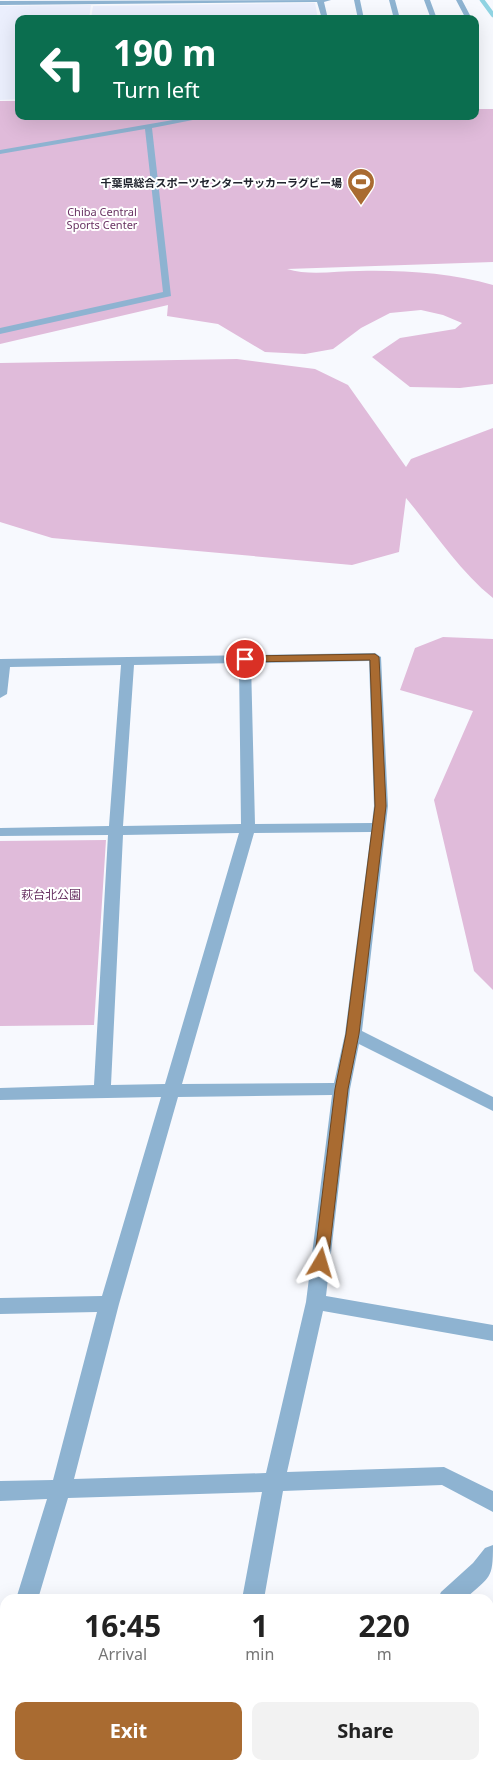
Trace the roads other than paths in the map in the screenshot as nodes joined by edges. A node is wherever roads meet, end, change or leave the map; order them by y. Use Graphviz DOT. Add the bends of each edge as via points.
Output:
graph roads {
  1 [pos="244,0"];
  2 [pos="284,0"];
  3 [pos="320,0"];
  4 [pos="328,0"];
  5 [pos="357,0"];
  6 [pos="392,0"];
  7 [pos="427,0"];
  8 [pos="460,0"];
  9 [pos="29,1"];
  10 [pos="81,1"];
  11 [pos="137,1"];
  12 [pos="187,1"];
  13 [pos="0,2"];
  14 [pos="324,15"];
  15 [pos="360,15"];
  16 [pos="396,15"];
  17 [pos="433,15"];
  18 [pos="467,15"];
  19 [pos="187,120"];
  20 [pos="148,127"];
  21 [pos="0,152"];
  22 [pos="0,331"];
  23 [pos="245,659"];
  24 [pos="128,660"];
  25 [pos="2,663"];
  26 [pos="0,694"];
  27 [pos="379,827"];
  28 [pos="116,830"];
  29 [pos="248,830"];
  30 [pos="0,832"];
  31 [pos="352,1034"];
  32 [pos="341,1089"];
  33 [pos="102,1091"];
  34 [pos="173,1091"];
  35 [pos="0,1094"];
  36 [pos="493,1105"];
  37 [pos="316,1302"];
  38 [pos="109,1304"];
  39 [pos="0,1306"];
  40 [pos="493,1333"];
  41 [pos="274,1481"];
  42 [pos="61,1488"];
  43 [pos="0,1491"];
  44 [pos="493,1502"];
  45 [pos="493,1555"];
  46 [pos="29,1594"];
  47 [pos="253,1594"];
  48 [pos="455,1594"];
  1 -- 2 [label="street"];
  1 -- 12 [label="street"];
  2 -- 3 [label="street"];
  3 -- 4 [label="street"];
  3 -- 14 [label="street"];
  5 -- 15 [label="street"];
  6 -- 16 [label="street"];
  7 -- 17 [label="street"];
  8 -- 18 [label="street"];
  9 -- 10 [label="street"];
  9 -- 13 [label="street"];
  10 -- 11 [label="street"];
  11 -- 12 [label="street"];
  19 -- 20 [label="street"];
  20 -- 21 [label="street"];
  20 -- 22 [label="street" via="168,294"];
  23 -- 24 [label="street"];
  23 -- 27 [label="street" via="375,657"];
  23 -- 29 [label="street"];
  24 -- 25 [label="street"];
  24 -- 28 [label="street"];
  25 -- 26 [label="street"];
  27 -- 29 [label="street"];
  27 -- 31 [label="street"];
  28 -- 29 [label="street"];
  28 -- 30 [label="street"];
  28 -- 33 [label="street"];
  29 -- 34 [label="street"];
  31 -- 32 [label="street"];
  31 -- 36 [label="street"];
  32 -- 34 [label="street"];
  32 -- 37 [label="street"];
  33 -- 34 [label="street"];
  33 -- 35 [label="street"];
  34 -- 38 [label="street"];
  37 -- 40 [label="street"];
  37 -- 41 [label="street"];
  38 -- 39 [label="street"];
  38 -- 42 [label="street"];
  41 -- 42 [label="street"];
  41 -- 44 [label="street" via="444,1476"];
  41 -- 47 [label="street"];
  42 -- 43 [label="street"];
  42 -- 46 [label="street"];
  45 -- 48 [label="street"];
}
